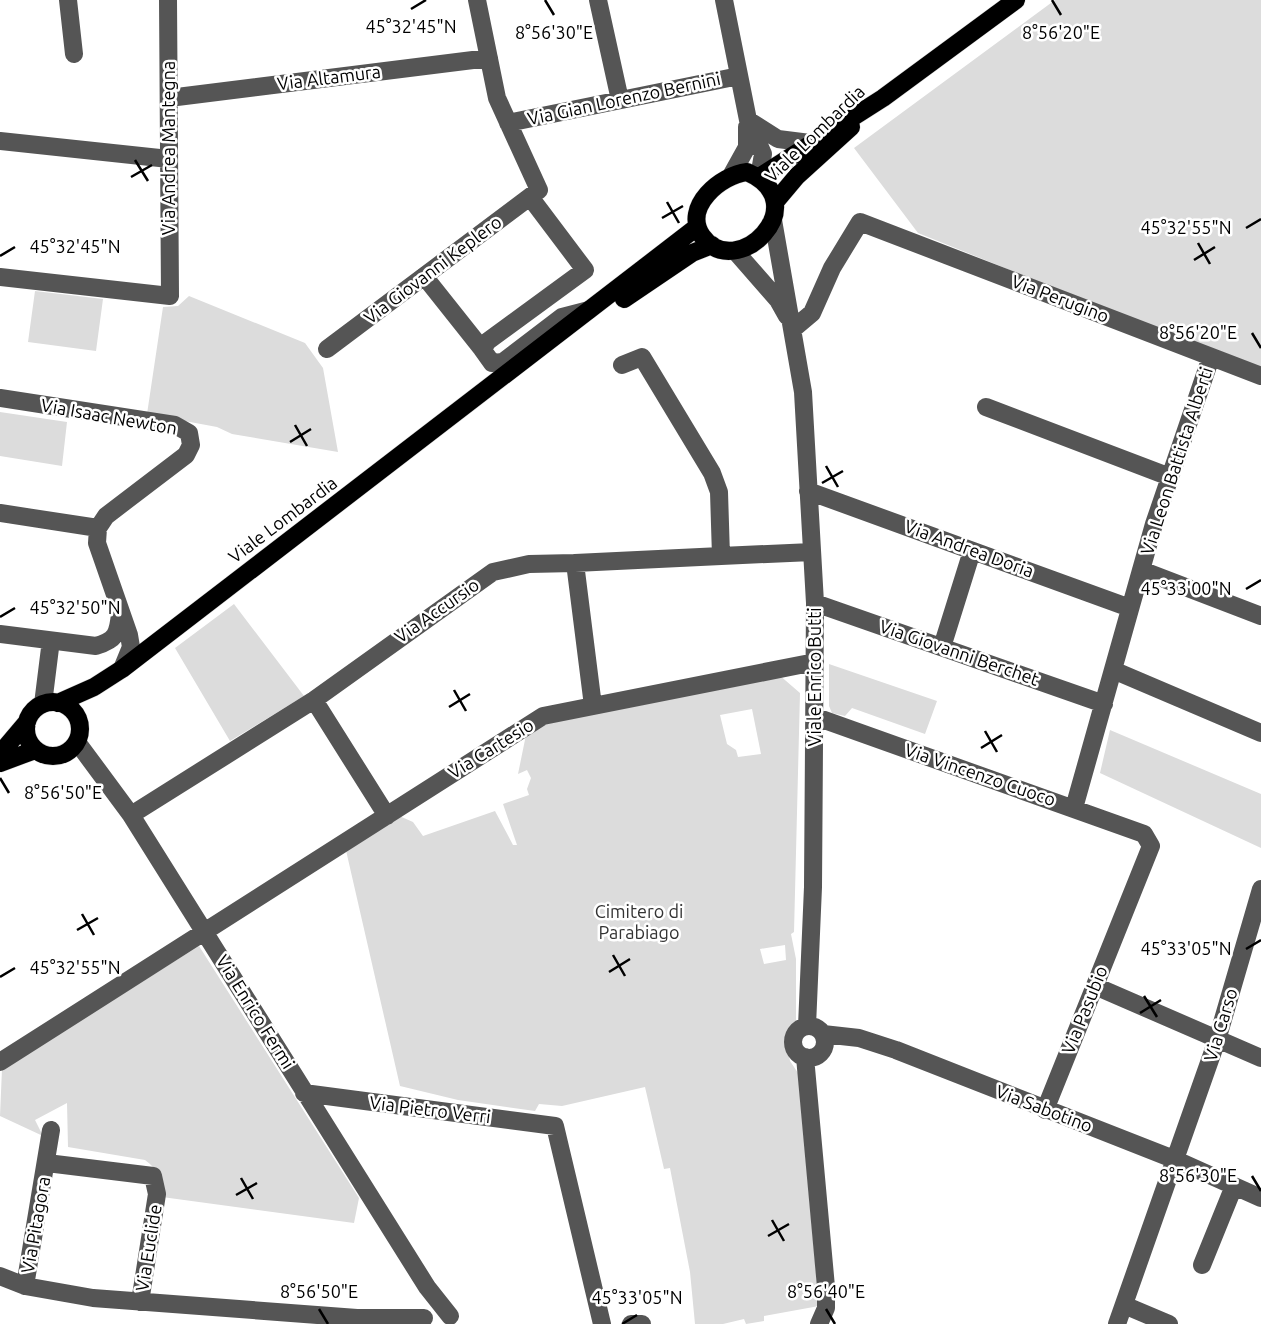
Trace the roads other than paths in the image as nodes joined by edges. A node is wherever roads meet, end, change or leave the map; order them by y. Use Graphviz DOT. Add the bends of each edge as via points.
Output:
graph roads {
  1 [pos="68,0"];
  2 [pos="169,0"];
  3 [pos="477,0"];
  4 [pos="598,0"];
  5 [pos="724,0"];
  6 [pos="1016,0"];
  7 [pos="1001,7"];
  8 [pos="74,54"];
  9 [pos="489,58"];
  10 [pos="739,76"];
  11 [pos="169,97"];
  12 [pos="883,98"];
  13 [pos="620,100"];
  14 [pos="748,120"];
  15 [pos="508,123"];
  16 [pos="0,141"];
  17 [pos="810,143"];
  18 [pos="169,159"];
  19 [pos="732,174"];
  20 [pos="759,177"];
  21 [pos="534,193"];
  22 [pos="776,201"];
  23 [pos="773,220"];
  24 [pos="697,227"];
  25 [pos="712,246"];
  26 [pos="736,252"];
  27 [pos="424,276"];
  28 [pos="0,277"];
  29 [pos="592,310"];
  30 [pos="793,329"];
  31 [pos="327,349"];
  32 [pos="482,349"];
  33 [pos="1211,356"];
  34 [pos="622,365"];
  35 [pos="1261,376"];
  36 [pos="496,384"];
  37 [pos="0,398"];
  38 [pos="986,407"];
  39 [pos="1170,477"];
  40 [pos="808,491"];
  41 [pos="0,513"];
  42 [pos="98,528"];
  43 [pos="972,551"];
  44 [pos="812,552"];
  45 [pos="721,556"];
  46 [pos="575,563"];
  47 [pos="1141,570"];
  48 [pos="815,603"];
  49 [pos="1130,608"];
  50 [pos="120,611"];
  51 [pos="1261,616"];
  52 [pos="0,634"];
  53 [pos="130,635"];
  54 [pos="160,640"];
  55 [pos="48,641"];
  56 [pos="942,647"];
  57 [pos="815,662"];
  58 [pos="122,669"];
  59 [pos="1113,670"];
  60 [pos="94,687"];
  61 [pos="314,700"];
  62 [pos="50,703"];
  63 [pos="1104,704"];
  64 [pos="593,706"];
  65 [pos="78,717"];
  66 [pos="816,718"];
  67 [pos="27,722"];
  68 [pos="1261,733"];
  69 [pos="78,742"];
  70 [pos="36,750"];
  71 [pos="0,754"];
  72 [pos="0,763"];
  73 [pos="1074,808"];
  74 [pos="131,815"];
  75 [pos="387,816"];
  76 [pos="1144,834"];
  77 [pos="1261,889"];
  78 [pos="1257,916"];
  79 [pos="205,931"];
  80 [pos="1095,986"];
  81 [pos="815,1030"];
  82 [pos="1217,1040"];
  83 [pos="805,1057"];
  84 [pos="1261,1058"];
  85 [pos="0,1062"];
  86 [pos="304,1093"];
  87 [pos="1045,1110"];
  88 [pos="51,1129"];
  89 [pos="1176,1160"];
  90 [pos="47,1163"];
  91 [pos="1234,1186"];
  92 [pos="157,1194"];
  93 [pos="1261,1198"];
  94 [pos="1202,1265"];
  95 [pos="0,1276"];
  96 [pos="25,1286"];
  97 [pos="427,1287"];
  98 [pos="141,1302"];
  99 [pos="1124,1306"];
  100 [pos="357,1318"];
  101 [pos="423,1320"];
  102 [pos="456,1321"];
  103 [pos="378,1324"];
  104 [pos="602,1324"];
  105 [pos="631,1324"];
  106 [pos="642,1324"];
  107 [pos="819,1324"];
  108 [pos="1117,1324"];
  109 [pos="1169,1324"];
  1 -- 8 [label="street"];
  2 -- 11 [label="street, Via Andrea Mantegna"];
  3 -- 9 [label="street"];
  4 -- 13 [label="street"];
  5 -- 10 [label="street"];
  6 -- 7 [label="main road, Viale Lombardia"];
  7 -- 12 [label="main road, Viale Lombardia"];
  9 -- 11 [label="street, Via Altamura"];
  9 -- 15 [label="street" via="497,98"];
  10 -- 13 [label="street, Via Gian Lorenzo Bernini"];
  10 -- 14 [label="street"];
  11 -- 18 [label="street, Via Andrea Mantegna"];
  12 -- 17 [label="main road, Viale Lombardia"];
  12 -- 22 [label="main road, Viale Lombardia"];
  13 -- 15 [label="street, Via Gian Lorenzo Bernini"];
  14 -- 17 [label="street" via="778,139"];
  14 -- 19 [label="street" via="747,147"];
  14 -- 20 [label="street" via="763,154"];
  15 -- 21 [label="street"];
  16 -- 18 [label="street"];
  17 -- 20 [label="main road, Viale Lombardia"];
  18 -- 28 [label="street, Via Andrea Mantegna" via="170,296"];
  19 -- 20 [label="main road" via="747,172"];
  19 -- 24 [label="main road" via="708,192"];
  20 -- 22 [label="main road"];
  21 -- 27 [label="street, Via Giovanni Keplero"];
  21 -- 32 [label="street" via="585,270"];
  22 -- 23 [label="main road"];
  23 -- 26 [label="main road" via="750,246"];
  23 -- 30 [label="street, Viale Enrico Butti"];
  24 -- 25 [label="main road"];
  24 -- 29 [label="main road, Viale Lombardia"];
  25 -- 26 [label="main road"];
  25 -- 36 [label="main road, Viale Lombardia" via="692,253"];
  26 -- 30 [label="street" via="778,300"];
  27 -- 31 [label="street, Via Giovanni Keplero"];
  27 -- 32 [label="street"];
  29 -- 32 [label="street" via="562,317 503,362 492,363"];
  29 -- 36 [label="main road, Viale Lombardia"];
  30 -- 33 [label="street, Via Perugino" via="812,313 831,268 860,222"];
  30 -- 40 [label="street, Viale Enrico Butti" via="803,392"];
  33 -- 35 [label="street, Via Perugino"];
  33 -- 39 [label="street, Via Leon Battista Alberti"];
  34 -- 45 [label="street" via="642,357 712,473 719,492"];
  36 -- 54 [label="main road, Viale Lombardia"];
  37 -- 42 [label="street, Via Isaac Newton" via="180,426 191,439 182,459 106,516"];
  38 -- 39 [label="street"];
  39 -- 47 [label="street, Via Leon Battista Alberti"];
  40 -- 43 [label="street, Via Andrea Doria"];
  40 -- 44 [label="street, Viale Enrico Butti"];
  41 -- 42 [label="street"];
  42 -- 50 [label="street" via="97,543"];
  43 -- 49 [label="street, Via Andrea Doria"];
  43 -- 56 [label="street"];
  44 -- 45 [label="street, Via Accursio"];
  44 -- 48 [label="street, Viale Enrico Butti"];
  45 -- 46 [label="street, Via Accursio"];
  46 -- 61 [label="street, Via Accursio" via="529,564 493,572"];
  46 -- 64 [label="street"];
  47 -- 49 [label="street, Via Leon Battista Alberti"];
  47 -- 51 [label="street"];
  48 -- 56 [label="street, Via Giovanni Berchet"];
  48 -- 57 [label="street, Viale Enrico Butti"];
  49 -- 59 [label="street, Via Leon Battista Alberti"];
  50 -- 53 [label="street"];
  50 -- 55 [label="street" via="118,634 110,642 81,647"];
  52 -- 55 [label="street"];
  53 -- 54 [label="street"];
  53 -- 58 [label="street" via="131,648"];
  54 -- 58 [label="main road, Viale Lombardia"];
  55 -- 62 [label="street"];
  56 -- 63 [label="street, Via Giovanni Berchet"];
  57 -- 64 [label="street, Via Cartesio"];
  57 -- 66 [label="street, Viale Enrico Butti"];
  58 -- 60 [label="main road, Viale Lombardia"];
  59 -- 63 [label="street, Via Leon Battista Alberti"];
  59 -- 68 [label="street"];
  60 -- 62 [label="main road, Viale Lombardia"];
  60 -- 65 [label="main road, Viale Lombardia"];
  61 -- 74 [label="street, Via Accursio"];
  61 -- 75 [label="street"];
  62 -- 65 [label="main road" via="66,705"];
  62 -- 67 [label="main road, Viale Lombardia" via="31,713"];
  63 -- 73 [label="street, Via Leon Battista Alberti"];
  64 -- 75 [label="street, Via Cartesio" via="543,716"];
  65 -- 69 [label="main road, Viale Lombardia"];
  66 -- 73 [label="street, Via Vincenzo Cuoco"];
  66 -- 81 [label="street, Viale Enrico Butti"];
  67 -- 70 [label="main road" via="27,737"];
  67 -- 71 [label="main road, Viale Lombardia"];
  69 -- 70 [label="main road" via="59,756"];
  69 -- 74 [label="street, Via Enrico Fermi"];
  70 -- 72 [label="main road"];
  73 -- 76 [label="street, Via Vincenzo Cuoco"];
  74 -- 79 [label="street, Via Enrico Fermi"];
  75 -- 79 [label="street, Via Cartesio"];
  76 -- 80 [label="street, Via Pasubio" via="1151,846"];
  77 -- 78 [label="street, Via Carso"];
  78 -- 82 [label="street, Via Carso"];
  79 -- 85 [label="street, Via Cartesio"];
  79 -- 86 [label="street, Via Enrico Fermi"];
  80 -- 82 [label="street"];
  80 -- 87 [label="street, Via Pasubio"];
  81 -- 83 [label="street" via="824,1046 821,1052"];
  81 -- 83 [label="street" via="796,1032 795,1050"];
  81 -- 87 [label="street, Via Sabotino" via="879,1044"];
  82 -- 84 [label="street"];
  82 -- 89 [label="street, Via Carso"];
  83 -- 107 [label="street" via="825,1287 826,1308"];
  86 -- 97 [label="street, Via Enrico Fermi"];
  86 -- 104 [label="street, Via Pietro Verri" via="555,1126"];
  87 -- 89 [label="street, Via Sabotino"];
  88 -- 90 [label="street, Via Pitagora"];
  89 -- 91 [label="street, Via Sabotino"];
  89 -- 99 [label="street, Via Carso"];
  90 -- 92 [label="street, Via Pitagora" via="153,1176"];
  90 -- 96 [label="street, Via Pitagora"];
  91 -- 93 [label="street, Via Sabotino"];
  91 -- 94 [label="street"];
  92 -- 98 [label="street, Via Euclide"];
  95 -- 96 [label="street"];
  96 -- 98 [label="street"];
  97 -- 101 [label="street" via="431,1303"];
  97 -- 102 [label="street, Via Enrico Fermi"];
  98 -- 100 [label="street"];
  99 -- 108 [label="street, Via Carso"];
  99 -- 109 [label="street"];
  100 -- 101 [label="street"];
  100 -- 103 [label="street"];
  101 -- 102 [label="street" via="437,1313"];
  105 -- 106 [label="street"];
}
